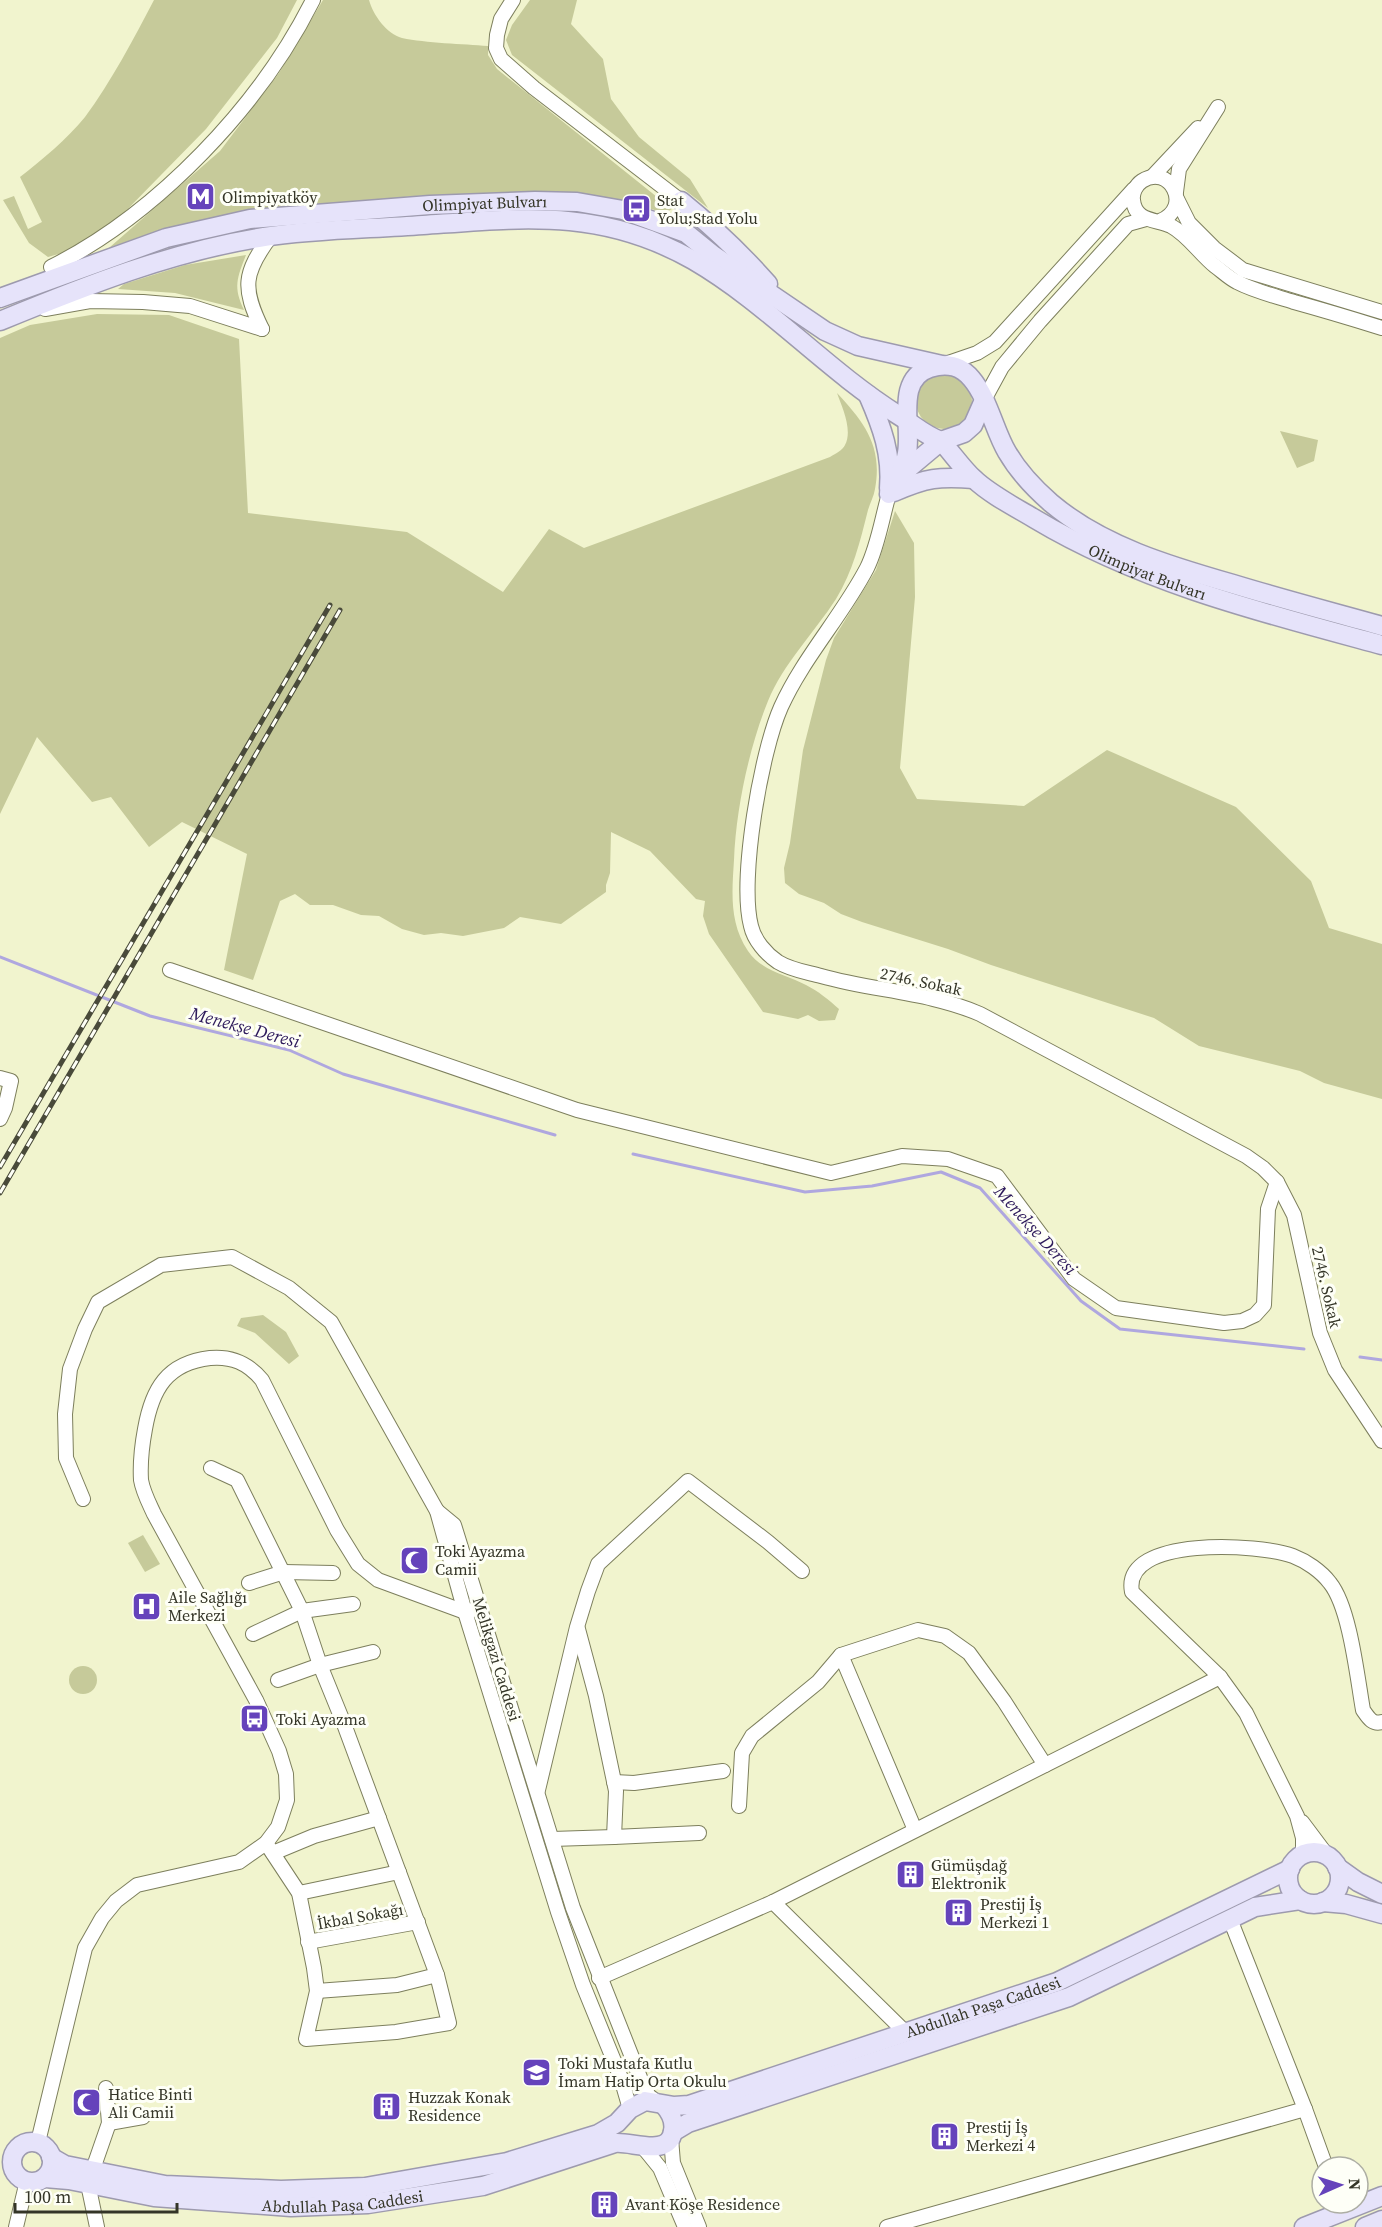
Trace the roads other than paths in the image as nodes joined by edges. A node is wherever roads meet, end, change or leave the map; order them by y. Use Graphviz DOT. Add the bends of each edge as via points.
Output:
graph roads {
  1 [pos="313,0"];
  2 [pos="513,0"];
  3 [pos="1152,177"];
  4 [pos="1134,189"];
  5 [pos="1177,195"];
  6 [pos="681,201"];
  7 [pos="1146,219"];
  8 [pos="1160,220"];
  9 [pos="670,227"];
  10 [pos="271,236"];
  11 [pos="712,255"];
  12 [pos="51,267"];
  13 [pos="726,282"];
  14 [pos="0,298"];
  15 [pos="785,304"];
  16 [pos="1382,312"];
  17 [pos="20,313"];
  18 [pos="0,321"];
  19 [pos="1382,328"];
  20 [pos="942,365"];
  21 [pos="867,393"];
  22 [pos="984,400"];
  23 [pos="909,422"];
  24 [pos="941,441"];
  25 [pos="974,479"];
  26 [pos="889,494"];
  27 [pos="1382,626"];
  28 [pos="1382,645"];
  29 [pos="170,970"];
  30 [pos="5,1087"];
  31 [pos="0,1119"];
  32 [pos="1277,1182"];
  33 [pos="1382,1441"];
  34 [pos="211,1468"];
  35 [pos="83,1499"];
  36 [pos="438,1511"];
  37 [pos="802,1571"];
  38 [pos="284,1572"];
  39 [pos="333,1573"];
  40 [pos="249,1583"];
  41 [pos="353,1604"];
  42 [pos="480,1608"];
  43 [pos="302,1611"];
  44 [pos="465,1612"];
  45 [pos="578,1627"];
  46 [pos="252,1634"];
  47 [pos="373,1652"];
  48 [pos="841,1655"];
  49 [pos="320,1665"];
  50 [pos="1220,1677"];
  51 [pos="278,1680"];
  52 [pos="1382,1722"];
  53 [pos="1045,1765"];
  54 [pos="723,1771"];
  55 [pos="614,1782"];
  56 [pos="538,1791"];
  57 [pos="522,1797"];
  58 [pos="739,1806"];
  59 [pos="1297,1816"];
  60 [pos="379,1818"];
  61 [pos="915,1830"];
  62 [pos="699,1833"];
  63 [pos="614,1837"];
  64 [pos="552,1839"];
  65 [pos="270,1848"];
  66 [pos="1333,1862"];
  67 [pos="1295,1863"];
  68 [pos="399,1872"];
  69 [pos="299,1893"];
  70 [pos="1380,1896"];
  71 [pos="1300,1900"];
  72 [pos="773,1902"];
  73 [pos="1323,1902"];
  74 [pos="1382,1914"];
  75 [pos="1230,1919"];
  76 [pos="418,1922"];
  77 [pos="308,1942"];
  78 [pos="437,1975"];
  79 [pos="599,1978"];
  80 [pos="317,1991"];
  81 [pos="905,2032"];
  82 [pos="106,2088"];
  83 [pos="660,2103"];
  84 [pos="1305,2109"];
  85 [pos="628,2112"];
  86 [pos="143,2117"];
  87 [pos="109,2123"];
  88 [pos="672,2135"];
  89 [pos="38,2142"];
  90 [pos="639,2145"];
  91 [pos="9,2146"];
  92 [pos="1322,2155"];
  93 [pos="51,2157"];
  94 [pos="6,2165"];
  95 [pos="90,2178"];
  96 [pos="36,2180"];
  97 [pos="1326,2215"];
  98 [pos="1382,2220"];
  99 [pos="16,2227"];
  100 [pos="97,2227"];
  101 [pos="685,2227"];
  102 [pos="699,2227"];
  103 [pos="887,2227"];
  104 [pos="1304,2227"];
  105 [pos="1365,2227"];
  1 -- 12 [label="street" via="273,66 226,129 127,220"];
  2 -- 6 [label="street" via="501,19 497,35 496,48 501,59"];
  3 -- 4 [label="street"];
  3 -- 5 [label="street" via="1167,180"];
  3 -- 5 [label="street" via="1218,107 1179,169"];
  4 -- 7 [label="street" via="1133,203"];
  4 -- 20 [label="street" via="995,342"];
  5 -- 8 [label="street" via="1172,213"];
  5 -- 16 [label="street" via="1190,223 1243,270"];
  6 -- 9 [label="main road" via="683,213 678,223"];
  6 -- 11 [label="main road"];
  6 -- 15 [label="main road" via="716,228"];
  7 -- 8 [label="street"];
  7 -- 22 [label="street" via="1128,224 1040,321 1002,367"];
  8 -- 19 [label="street" via="1176,229 1208,261 1237,282"];
  9 -- 11 [label="main road, Olimpiyat Bulvarı" via="686,233"];
  9 -- 14 [label="main road, Olimpiyat Bulvarı" via="623,210 577,202 430,205 250,219 166,238"];
  10 -- 13 [label="main road, Olimpiyat Bulvarı" via="524,218 590,222 668,247"];
  10 -- 17 [label="main road, Olimpiyat Bulvarı" via="199,250 112,277"];
  10 -- 17 [label="street" via="254,258 248,294 262,329 190,306 143,302 90,301"];
  11 -- 13 [label="main road"];
  11 -- 15 [label="main road, Olimpiyat Bulvarı"];
  13 -- 21 [label="main road, Olimpiyat Bulvarı"];
  15 -- 20 [label="main road, Olimpiyat Bulvarı" via="825,331 858,346"];
  17 -- 18 [label="main road, Olimpiyat Bulvarı"];
  20 -- 22 [label="main road" via="969,374"];
  20 -- 23 [label="main road" via="921,372 914,381 906,406"];
  21 -- 23 [label="main road, Olimpiyat Bulvarı"];
  21 -- 26 [label="main road" via="887,447 891,470"];
  22 -- 24 [label="main road" via="973,425 964,433"];
  22 -- 27 [label="main road, Olimpiyat Bulvarı" via="1006,452 1028,480 1087,528 1126,548 1194,573"];
  23 -- 24 [label="main road" via="928,437"];
  23 -- 26 [label="main road" via="905,463"];
  24 -- 25 [label="main road, Olimpiyat Bulvarı"];
  24 -- 26 [label="main road" via="910,467"];
  25 -- 26 [label="main road" via="942,477 919,481"];
  25 -- 28 [label="main road, Olimpiyat Bulvarı" via="1055,531 1135,570 1263,613"];
  26 -- 32 [label="street, 2746. Sokak" via="868,565 781,708 768,748 748,872 751,927 756,939 786,966 845,983 958,1004 1246,1156"];
  29 -- 32 [label="street" via="565,1107 624,1123 831,1173 902,1156 948,1159 997,1176 1074,1279 1116,1308 1224,1323 1255,1315 1264,1305 1268,1209"];
  30 -- 31 [label="street"];
  32 -- 33 [label="street, 2746. Sokak" via="1293,1215 1320,1333 1335,1370"];
  34 -- 38 [label="street" via="237,1479"];
  35 -- 36 [label="street" via="66,1458 65,1413 70,1369 98,1302 161,1265 232,1257 289,1288 331,1322"];
  36 -- 42 [label="street, Melikgazi Caddesi" via="454,1525"];
  36 -- 44 [label="street, Melikgazi Caddesi"];
  37 -- 45 [label="street" via="688,1481 598,1564"];
  38 -- 39 [label="street"];
  38 -- 40 [label="street"];
  38 -- 43 [label="street"];
  41 -- 43 [label="street"];
  42 -- 44 [label="street"];
  42 -- 56 [label="street, Melikgazi Caddesi"];
  43 -- 46 [label="street"];
  43 -- 49 [label="street"];
  44 -- 57 [label="street, Melikgazi Caddesi"];
  44 -- 65 [label="street" via="378,1580 358,1564 253,1369 230,1359 203,1359 182,1365 161,1382 147,1415 141,1480 154,1514 256,1700 279,1751 288,1800"];
  45 -- 55 [label="street"];
  45 -- 56 [label="street"];
  47 -- 49 [label="street"];
  48 -- 53 [label="street" via="918,1630 945,1636 969,1653"];
  48 -- 58 [label="street" via="818,1682 752,1736 742,1753"];
  48 -- 61 [label="street"];
  49 -- 51 [label="street"];
  49 -- 60 [label="street"];
  50 -- 52 [label="street" via="1132,1592 1132,1575 1138,1566 1173,1552 1236,1546 1270,1550 1314,1568 1330,1583 1340,1601 1363,1710 1370,1720"];
  50 -- 53 [label="street"];
  50 -- 59 [label="street" via="1246,1713"];
  53 -- 61 [label="street"];
  54 -- 55 [label="street"];
  55 -- 63 [label="street"];
  56 -- 57 [label="street"];
  56 -- 64 [label="street, Melikgazi Caddesi"];
  57 -- 85 [label="street, Melikgazi Caddesi" via="583,1985 621,2078"];
  59 -- 66 [label="street"];
  59 -- 67 [label="street" via="1303,1850"];
  60 -- 65 [label="street"];
  60 -- 68 [label="street"];
  61 -- 72 [label="street"];
  62 -- 63 [label="street"];
  63 -- 64 [label="street"];
  64 -- 79 [label="street, Melikgazi Caddesi"];
  65 -- 69 [label="street"];
  65 -- 89 [label="street" via="239,1862 137,1885 102,1918 82,1958"];
  66 -- 67 [label="main road" via="1317,1853"];
  66 -- 70 [label="main road"];
  66 -- 73 [label="main road" via="1339,1874 1338,1888"];
  67 -- 71 [label="main road" via="1289,1887"];
  67 -- 81 [label="main road, Abdullah Paşa Caddesi" via="1057,1982"];
  68 -- 69 [label="street"];
  68 -- 76 [label="street"];
  69 -- 77 [label="street"];
  71 -- 73 [label="main road" via="1308,1904"];
  71 -- 75 [label="main road, Abdullah Paşa Caddesi" via="1255,1907"];
  72 -- 79 [label="street"];
  72 -- 81 [label="street"];
  73 -- 74 [label="main road"];
  75 -- 84 [label="street"];
  75 -- 88 [label="main road, Abdullah Paşa Caddesi" via="1069,1997 688,2123"];
  76 -- 77 [label="street, İkbal Sokağı"];
  76 -- 78 [label="street"];
  77 -- 80 [label="street"];
  78 -- 80 [label="street" via="397,1985"];
  78 -- 80 [label="street" via="449,2023 396,2032 306,2039"];
  79 -- 83 [label="street, Melikgazi Caddesi" via="643,2085 649,2096"];
  81 -- 83 [label="main road, Abdullah Paşa Caddesi" via="689,2105"];
  82 -- 87 [label="street"];
  83 -- 85 [label="main road, Abdullah Paşa Caddesi" via="645,2101"];
  83 -- 88 [label="main road" via="673,2119"];
  84 -- 92 [label="street"];
  84 -- 103 [label="street"];
  85 -- 90 [label="main road" via="627,2133"];
  85 -- 95 [label="main road, Abdullah Paşa Caddesi" via="598,2134 507,2162 365,2187 281,2190"];
  86 -- 87 [label="street"];
  87 -- 95 [label="street"];
  88 -- 90 [label="main road, Abdullah Paşa Caddesi" via="657,2147"];
  88 -- 102 [label="street" via="673,2163"];
  89 -- 91 [label="main road"];
  89 -- 93 [label="main road"];
  90 -- 95 [label="main road, Abdullah Paşa Caddesi" via="615,2143 483,2186 368,2204 291,2207 154,2197"];
  90 -- 101 [label="street" via="660,2168"];
  91 -- 94 [label="main road" via="12,2158"];
  93 -- 95 [label="main road, Abdullah Paşa Caddesi"];
  93 -- 96 [label="main road" via="50,2169"];
  94 -- 96 [label="main road" via="19,2177"];
  95 -- 96 [label="main road, Abdullah Paşa Caddesi"];
  95 -- 100 [label="street"];
  96 -- 99 [label="street"];
  97 -- 104 [label="main road"];
  98 -- 105 [label="main road"];
}
